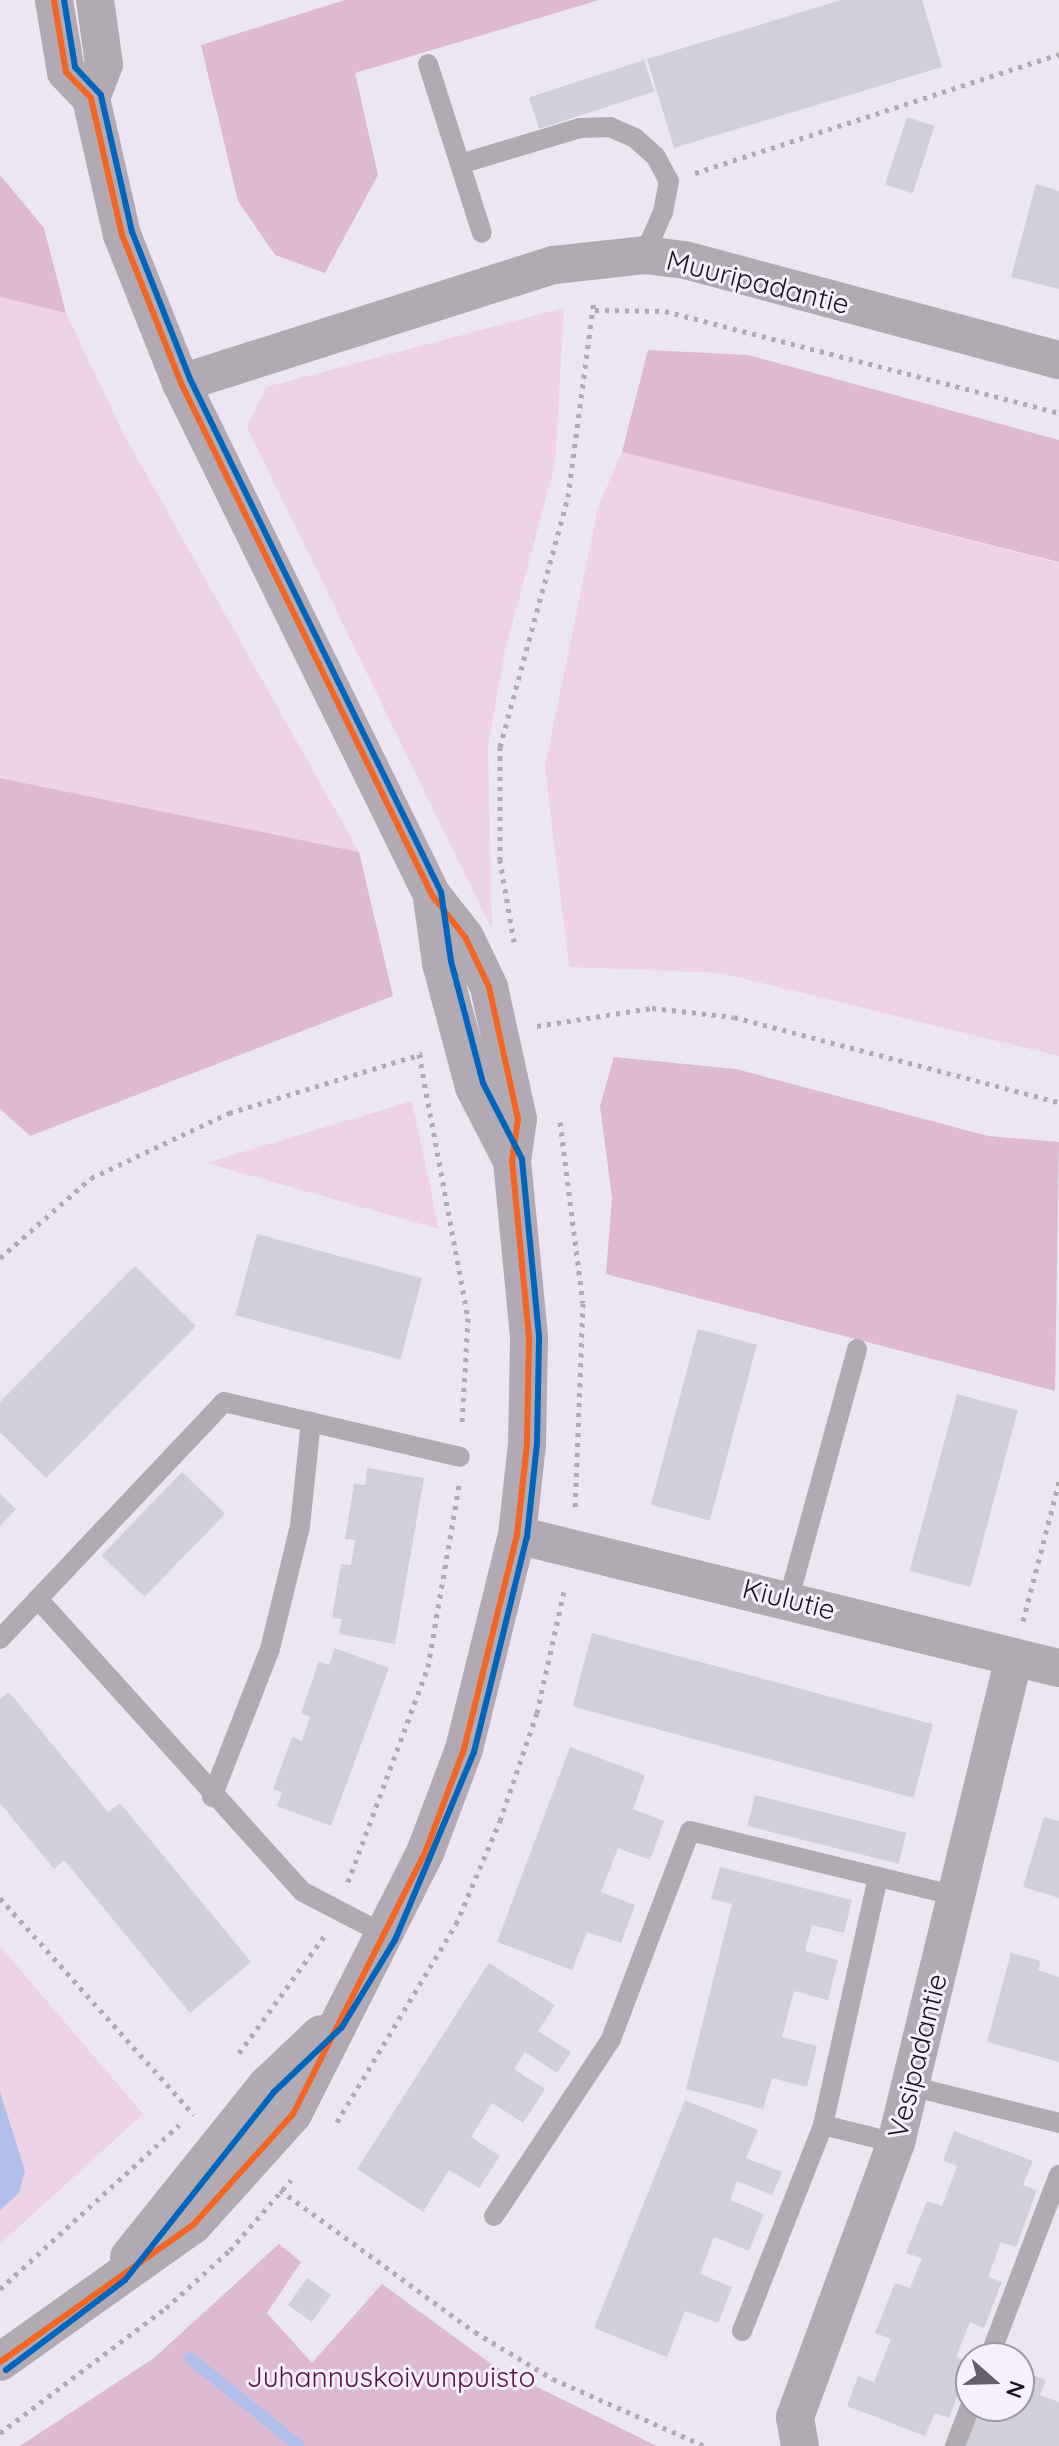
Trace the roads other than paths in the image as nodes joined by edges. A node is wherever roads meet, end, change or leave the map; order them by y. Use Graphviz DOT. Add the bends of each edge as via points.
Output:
graph roads {
  1 [pos="54,0"];
  2 [pos="95,0"];
  3 [pos="428,64"];
  4 [pos="91,98"];
  5 [pos="460,164"];
  6 [pos="482,233"];
  7 [pos="644,255"];
  8 [pos="1059,360"];
  9 [pos="181,383"];
  10 [pos="857,1349"];
  11 [pos="311,1422"];
  12 [pos="460,1457"];
  13 [pos="517,1535"];
  14 [pos="789,1598"];
  15 [pos="38,1599"];
  16 [pos="0,1639"];
  17 [pos="1014,1657"];
  18 [pos="1059,1668"];
  19 [pos="212,1797"];
  20 [pos="878,1877"];
  21 [pos="956,1896"];
  22 [pos="386,1935"];
  23 [pos="334,2021"];
  24 [pos="910,2086"];
  25 [pos="1059,2123"];
  26 [pos="823,2125"];
  27 [pos="896,2143"];
  28 [pos="1059,2175"];
  29 [pos="494,2216"];
  30 [pos="118,2273"];
  31 [pos="742,2331"];
  32 [pos="995,2342"];
  33 [pos="0,2362"];
  34 [pos="964,2422"];
  35 [pos="800,2446"];
  36 [pos="955,2446"];
  1 -- 4 [label="street" via="66,72"];
  2 -- 4 [label="street" via="104,64"];
  3 -- 5 [label="lane"];
  4 -- 9 [label="street" via="122,235"];
  5 -- 6 [label="lane"];
  5 -- 7 [label="lane" via="580,128 610,127 656,157 669,181"];
  7 -- 8 [label="street, Muuripadantie" via="685,260"];
  7 -- 9 [label="street, Muuripadantie" via="554,265"];
  9 -- 13 [label="street" via="432,895 465,937 489,987 513,1074 518,1119 512,1161 529,1337"];
  10 -- 14 [label="lane"];
  11 -- 12 [label="lane"];
  11 -- 15 [label="lane" via="224,1402"];
  11 -- 19 [label="lane" via="300,1526 270,1649"];
  13 -- 14 [label="street, Kiulutie"];
  13 -- 22 [label="street" via="464,1749"];
  14 -- 17 [label="street, Kiulutie"];
  15 -- 16 [label="lane"];
  15 -- 19 [label="lane"];
  17 -- 18 [label="street, Kiulutie"];
  17 -- 21 [label="street, Vesipadantie"];
  19 -- 22 [label="lane" via="303,1892"];
  20 -- 21 [label="lane"];
  20 -- 26 [label="lane"];
  20 -- 29 [label="lane" via="690,1831 611,2039"];
  21 -- 24 [label="street, Vesipadantie"];
  22 -- 23 [label="street"];
  23 -- 30 [label="street" via="220,2140"];
  23 -- 30 [label="street" via="293,2114 252,2167 193,2225"];
  24 -- 25 [label="lane"];
  24 -- 27 [label="street, Vesipadantie"];
  26 -- 27 [label="lane"];
  26 -- 31 [label="lane"];
  27 -- 35 [label="street, Vesipadantie" via="795,2417"];
  28 -- 32 [label="lane"];
  30 -- 33 [label="street"];
  34 -- 36 [label="lane"];
}
